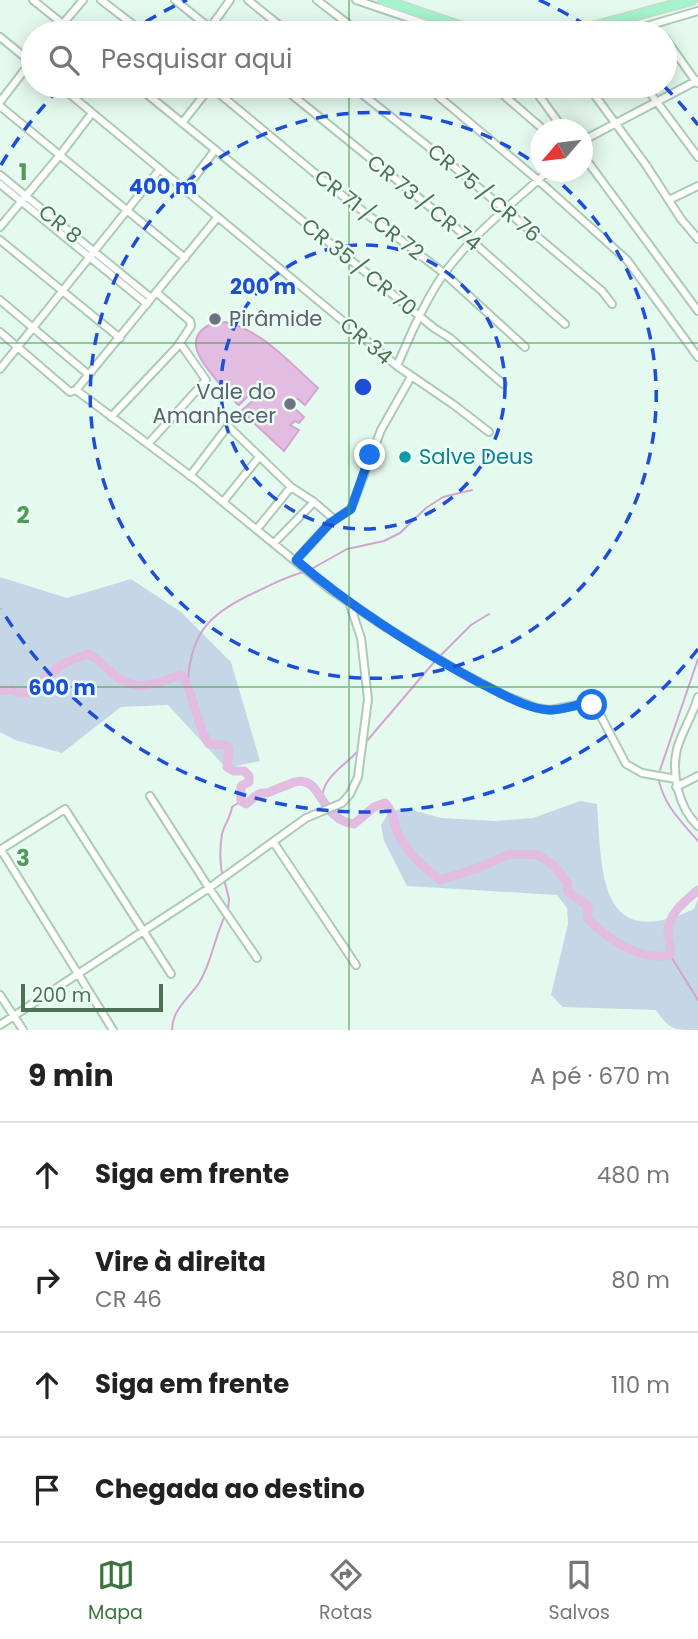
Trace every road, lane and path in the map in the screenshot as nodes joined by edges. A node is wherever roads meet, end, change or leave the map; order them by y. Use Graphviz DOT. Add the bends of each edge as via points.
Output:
graph roads {
  1 [pos="33,0"];
  2 [pos="83,0"];
  3 [pos="101,0"];
  4 [pos="175,0"];
  5 [pos="230,0"];
  6 [pos="248,0"];
  7 [pos="317,0"];
  8 [pos="356,0"];
  9 [pos="384,0"];
  10 [pos="694,0"];
  11 [pos="698,5"];
  12 [pos="698,11"];
  13 [pos="410,20"];
  14 [pos="59,21"];
  15 [pos="66,21"];
  16 [pos="128,21"];
  17 [pos="201,21"];
  18 [pos="218,21"];
  19 [pos="274,21"];
  20 [pos="344,21"];
  21 [pos="445,21"];
  22 [pos="615,21"];
  23 [pos="665,21"];
  24 [pos="0,37"];
  25 [pos="21,53"];
  26 [pos="677,54"];
  27 [pos="21,76"];
  28 [pos="697,82"];
  29 [pos="677,92"];
  30 [pos="74,98"];
  31 [pos="152,98"];
  32 [pos="202,98"];
  33 [pos="225,98"];
  34 [pos="296,98"];
  35 [pos="367,98"];
  36 [pos="440,98"];
  37 [pos="507,98"];
  38 [pos="541,98"];
  39 [pos="596,98"];
  40 [pos="653,98"];
  41 [pos="664,98"];
  42 [pos="656,102"];
  43 [pos="0,104"];
  44 [pos="92,113"];
  45 [pos="531,119"];
  46 [pos="556,119"];
  47 [pos="182,123"];
  48 [pos="614,123"];
  49 [pos="593,135"];
  50 [pos="215,150"];
  51 [pos="60,155"];
  52 [pos="698,157"];
  53 [pos="593,168"];
  54 [pos="160,169"];
  55 [pos="530,173"];
  56 [pos="0,175"];
  57 [pos="536,182"];
  58 [pos="540,182"];
  59 [pos="0,184"];
  60 [pos="698,186"];
  61 [pos="184,190"];
  62 [pos="24,199"];
  63 [pos="669,200"];
  64 [pos="128,211"];
  65 [pos="506,211"];
  66 [pos="218,218"];
  67 [pos="0,227"];
  68 [pos="698,239"];
  69 [pos="0,240"];
  70 [pos="472,242"];
  71 [pos="92,255"];
  72 [pos="185,258"];
  73 [pos="444,274"];
  74 [pos="62,290"];
  75 [pos="156,292"];
  76 [pos="0,300"];
  77 [pos="149,301"];
  78 [pos="612,304"];
  79 [pos="698,311"];
  80 [pos="420,315"];
  81 [pos="565,324"];
  82 [pos="33,327"];
  83 [pos="1,334"];
  84 [pos="120,338"];
  85 [pos="180,343"];
  86 [pos="17,347"];
  87 [pos="525,348"];
  88 [pos="698,357"];
  89 [pos="397,366"];
  90 [pos="0,369"];
  91 [pos="89,375"];
  92 [pos="411,377"];
  93 [pos="503,384"];
  94 [pos="76,390"];
  95 [pos="111,417"];
  96 [pos="489,432"];
  97 [pos="148,444"];
  98 [pos="258,457"];
  99 [pos="190,476"];
  100 [pos="291,487"];
  101 [pos="223,502"];
  102 [pos="314,502"];
  103 [pos="335,520"];
  104 [pos="257,529"];
  105 [pos="274,543"];
  106 [pos="296,560"];
  107 [pos="349,602"];
  108 [pos="698,697"];
  109 [pos="697,708"];
  110 [pos="698,776"];
  111 [pos="676,783"];
  112 [pos="150,796"];
  113 [pos="698,826"];
  114 [pos="274,843"];
  115 [pos="0,850"];
  116 [pos="209,888"];
  117 [pos="144,930"];
  118 [pos="257,958"];
  119 [pos="356,965"];
  120 [pos="79,974"];
  121 [pos="171,974"];
  122 [pos="0,995"];
  123 [pos="14,1016"];
  124 [pos="0,1026"];
  125 [pos="23,1030"];
  126 [pos="113,1030"];
  1 -- 14 [label="street"];
  2 -- 15 [label="street"];
  3 -- 16 [label="street"];
  4 -- 17 [label="street"];
  5 -- 18 [label="street"];
  6 -- 19 [label="street"];
  7 -- 20 [label="street"];
  8 -- 13 [label="street"];
  9 -- 21 [label="main road"];
  10 -- 11 [label="street"];
  10 -- 22 [label="main road"];
  12 -- 23 [label="street"];
  24 -- 25 [label="street"];
  26 -- 28 [label="street"];
  27 -- 43 [label="street"];
  28 -- 29 [label="street"];
  30 -- 44 [label="street, CR 34"];
  31 -- 47 [label="street, CR 35 / CR 70"];
  32 -- 47 [label="street"];
  33 -- 73 [label="street, CR 71 / CR 72"];
  34 -- 70 [label="street, CR 73 / CR 74"];
  35 -- 65 [label="street, CR 75 / CR 76"];
  36 -- 55 [label="street"];
  37 -- 45 [label="street"];
  38 -- 46 [label="street"];
  39 -- 48 [label="street"];
  40 -- 42 [label="street"];
  41 -- 42 [label="street"];
  42 -- 48 [label="street"];
  42 -- 52 [label="street"];
  43 -- 51 [label="street"];
  44 -- 51 [label="street"];
  44 -- 54 [label="street, CR 34"];
  47 -- 50 [label="street, CR 35 / CR 70"];
  48 -- 49 [label="street"];
  48 -- 63 [label="street"];
  50 -- 61 [label="street"];
  50 -- 80 [label="street, CR 35 / CR 70"];
  51 -- 62 [label="street"];
  51 -- 64 [label="street"];
  53 -- 79 [label="street"];
  54 -- 61 [label="street, CR 34"];
  54 -- 64 [label="street"];
  56 -- 62 [label="street"];
  57 -- 65 [label="street"];
  58 -- 88 [label="street" via="627,260"];
  59 -- 62 [label="street"];
  60 -- 63 [label="street"];
  61 -- 66 [label="street, CR 34"];
  62 -- 67 [label="street"];
  62 -- 71 [label="street, CR 8"];
  63 -- 68 [label="street"];
  64 -- 71 [label="street"];
  64 -- 72 [label="street"];
  65 -- 70 [label="street"];
  65 -- 78 [label="street, CR 75 / CR 76"];
  66 -- 72 [label="street"];
  66 -- 89 [label="street, CR 34"];
  69 -- 74 [label="street"];
  70 -- 73 [label="street"];
  70 -- 81 [label="street, CR 73 / CR 74"];
  71 -- 74 [label="street"];
  71 -- 77 [label="street, CR 8"];
  72 -- 75 [label="street"];
  73 -- 80 [label="street"];
  73 -- 87 [label="street, CR 71 / CR 72"];
  74 -- 82 [label="street"];
  74 -- 84 [label="street"];
  75 -- 77 [label="street"];
  75 -- 85 [label="street" via="191,323"];
  76 -- 82 [label="street"];
  77 -- 84 [label="street"];
  80 -- 89 [label="street"];
  80 -- 93 [label="street, CR 35 / CR 70"];
  82 -- 86 [label="street"];
  82 -- 91 [label="street"];
  83 -- 86 [label="street"];
  84 -- 91 [label="street"];
  85 -- 95 [label="street"];
  85 -- 97 [label="street" via="205,379"];
  86 -- 90 [label="street"];
  86 -- 94 [label="street" via="70,392"];
  89 -- 92 [label="street, CR 34"];
  91 -- 94 [label="street"];
  92 -- 96 [label="street, CR 34"];
  92 -- 103 [label="street" via="381,430 351,509"];
  94 -- 95 [label="street"];
  95 -- 97 [label="street"];
  97 -- 99 [label="street"];
  98 -- 99 [label="street" via="228,426"];
  98 -- 100 [label="street"];
  98 -- 101 [label="street"];
  99 -- 101 [label="street"];
  100 -- 102 [label="street"];
  100 -- 104 [label="street"];
  101 -- 104 [label="street"];
  102 -- 103 [label="street"];
  102 -- 105 [label="street"];
  103 -- 106 [label="street"];
  104 -- 105 [label="street"];
  105 -- 106 [label="street"];
  106 -- 107 [label="street"];
  107 -- 111 [label="street" via="508,697 550,710 587,703 596,707 626,764"];
  107 -- 114 [label="street" via="361,638 368,699 358,777 342,803 306,818"];
  108 -- 109 [label="street"];
  109 -- 111 [label="street" via="677,750"];
  110 -- 111 [label="street"];
  111 -- 113 [label="street" via="687,813"];
  112 -- 116 [label="street"];
  114 -- 116 [label="street"];
  114 -- 119 [label="street"];
  115 -- 117 [label="street" via="65,808"];
  115 -- 120 [label="street"];
  116 -- 117 [label="street"];
  116 -- 118 [label="street"];
  117 -- 120 [label="street"];
  117 -- 121 [label="street"];
  120 -- 123 [label="street"];
  120 -- 126 [label="street"];
  122 -- 123 [label="street"];
  123 -- 124 [label="street"];
  123 -- 125 [label="street"];
}
